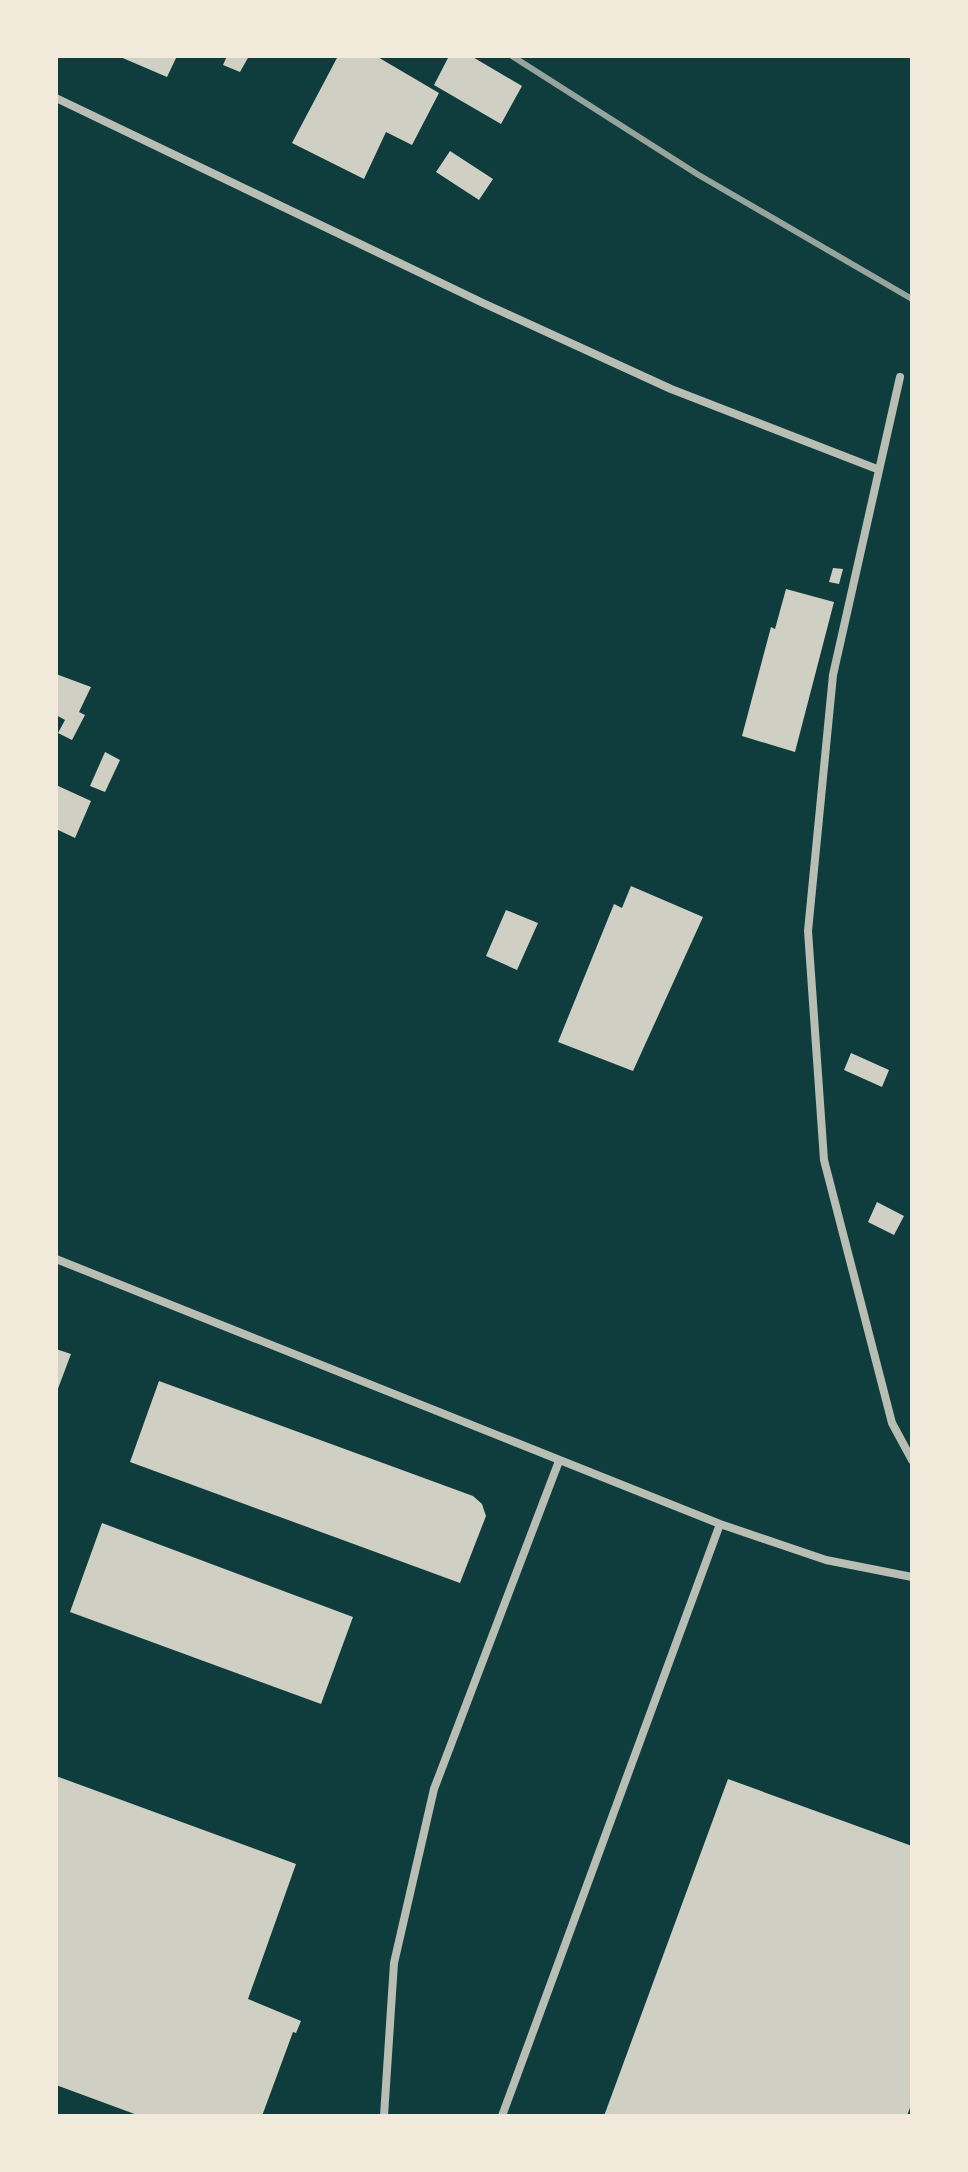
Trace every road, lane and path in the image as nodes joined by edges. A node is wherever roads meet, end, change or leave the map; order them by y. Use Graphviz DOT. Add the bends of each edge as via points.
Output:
graph roads {
  1 [pos="56,98"];
  2 [pos="900,377"];
  3 [pos="877,469"];
  4 [pos="56,1259"];
  5 [pos="912,1460"];
  6 [pos="559,1461"];
  7 [pos="720,1524"];
  8 [pos="912,1577"];
  9 [pos="384,2116"];
  10 [pos="502,2116"];
  1 -- 3 [label="street" via="671,389"];
  2 -- 3 [label="street"];
  3 -- 5 [label="street" via="833,675 808,931 824,1160 892,1423"];
  4 -- 6 [label="street"];
  6 -- 7 [label="street"];
  6 -- 9 [label="street" via="434,1789 394,1963"];
  7 -- 8 [label="street" via="826,1560"];
  7 -- 10 [label="street"];
}
